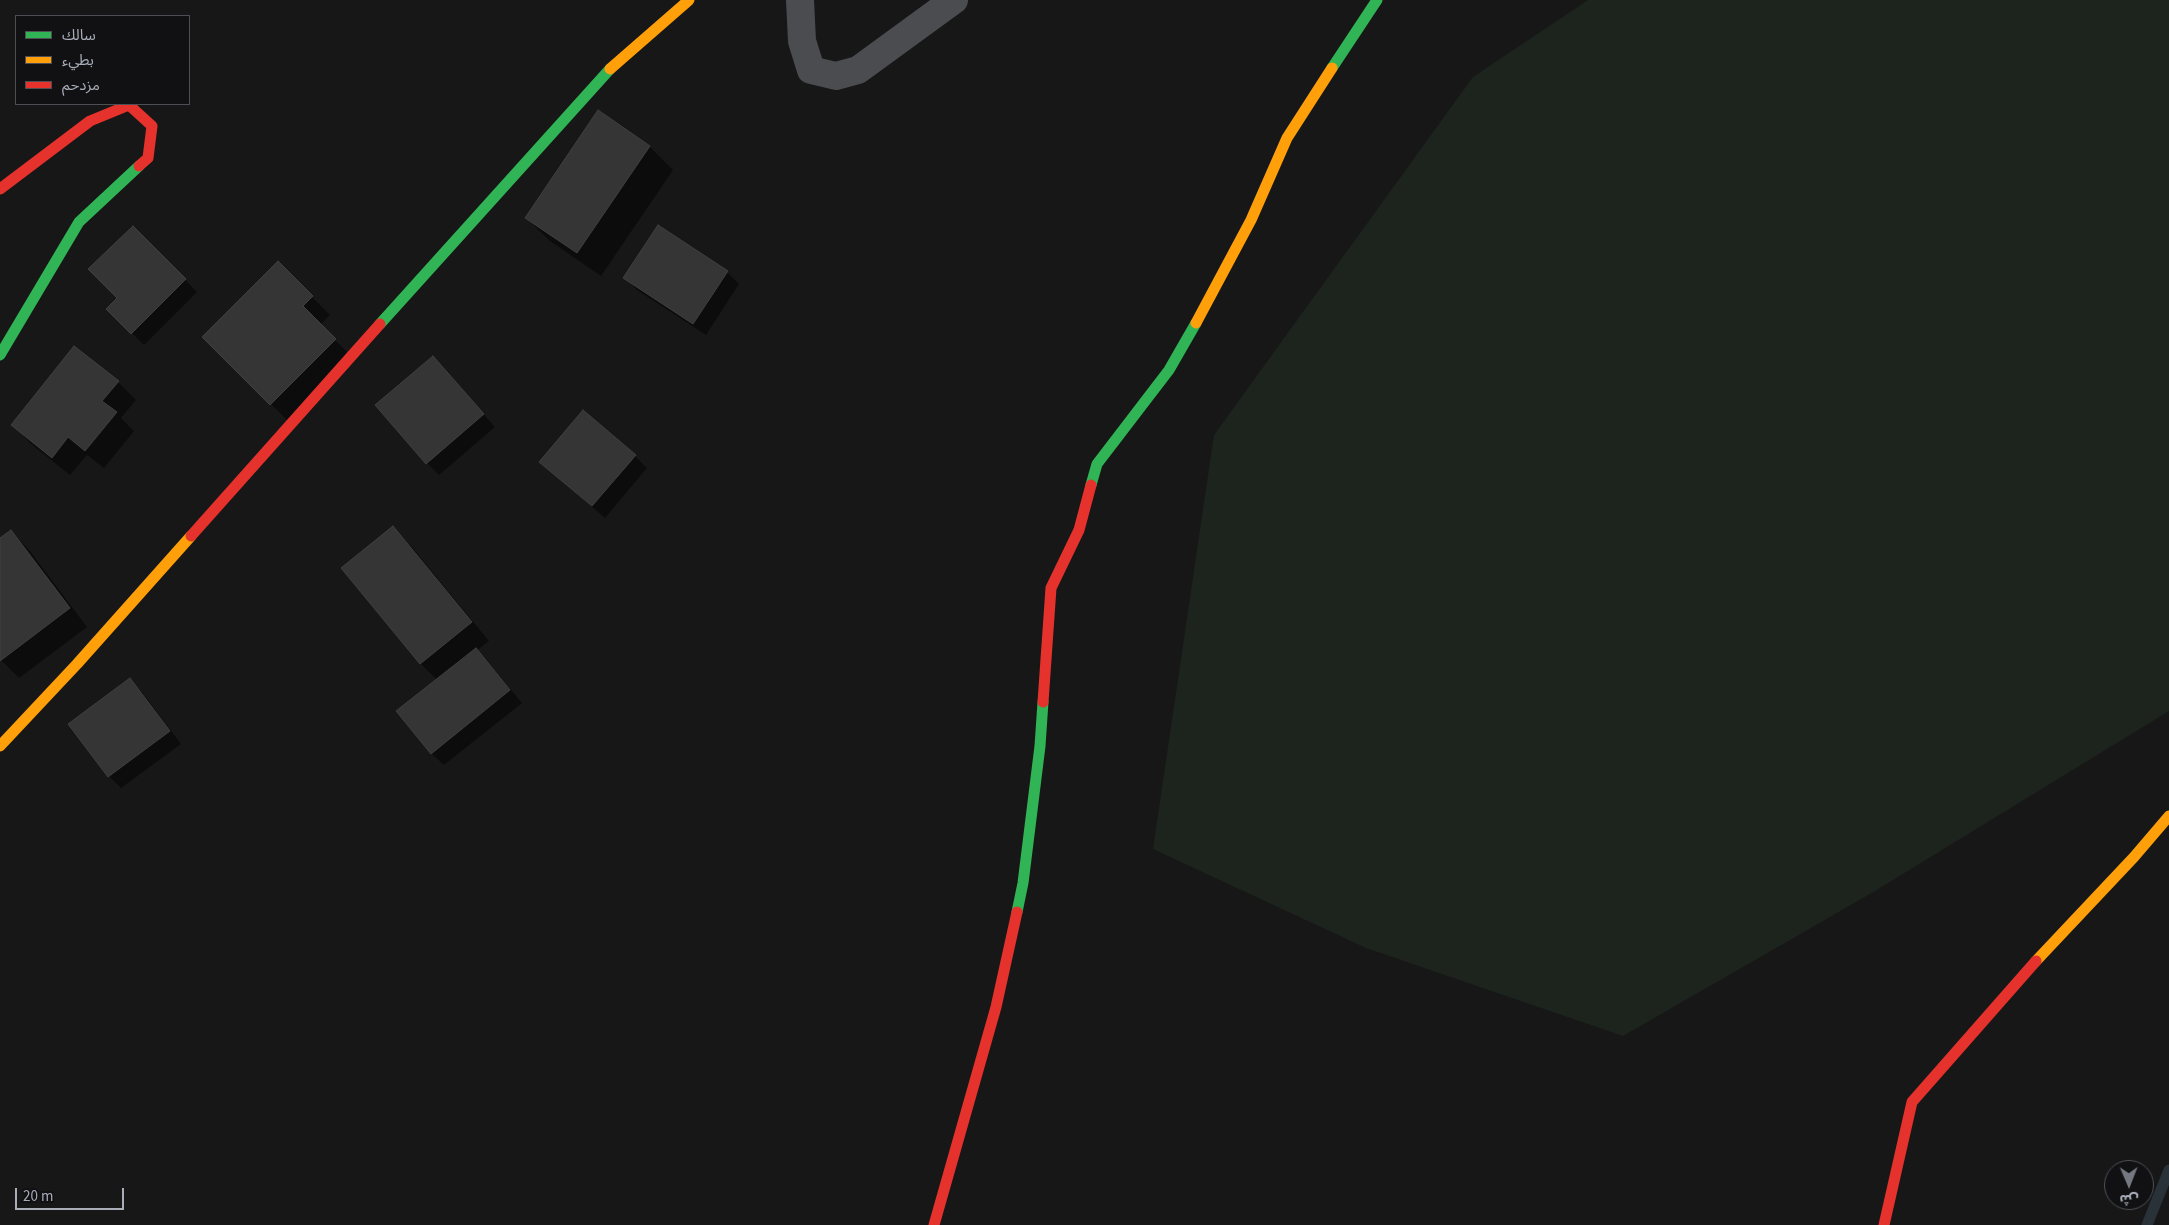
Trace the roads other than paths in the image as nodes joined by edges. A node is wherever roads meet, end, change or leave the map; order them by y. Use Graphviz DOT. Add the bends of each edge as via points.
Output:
graph roads {
  1 [pos="689,0"];
  2 [pos="800,0"];
  3 [pos="954,0"];
  4 [pos="1377,0"];
  5 [pos="0,189"];
  6 [pos="0,355"];
  7 [pos="0,746"];
  8 [pos="2169,816"];
  9 [pos="934,1225"];
  10 [pos="1884,1225"];
  1 -- 7 [label="street" via="608,70"];
  2 -- 3 [label="street" via="802,41 811,70 836,76 858,70"];
  4 -- 9 [label="street" via="1287,138 1251,220 1169,370 1097,464 1079,530 1051,588 1040,746 1023,883 996,1007"];
  5 -- 6 [label="street" via="90,121 130,105 152,126 148,158 79,222"];
  8 -- 10 [label="street" via="2014,984 1912,1102"];
}
